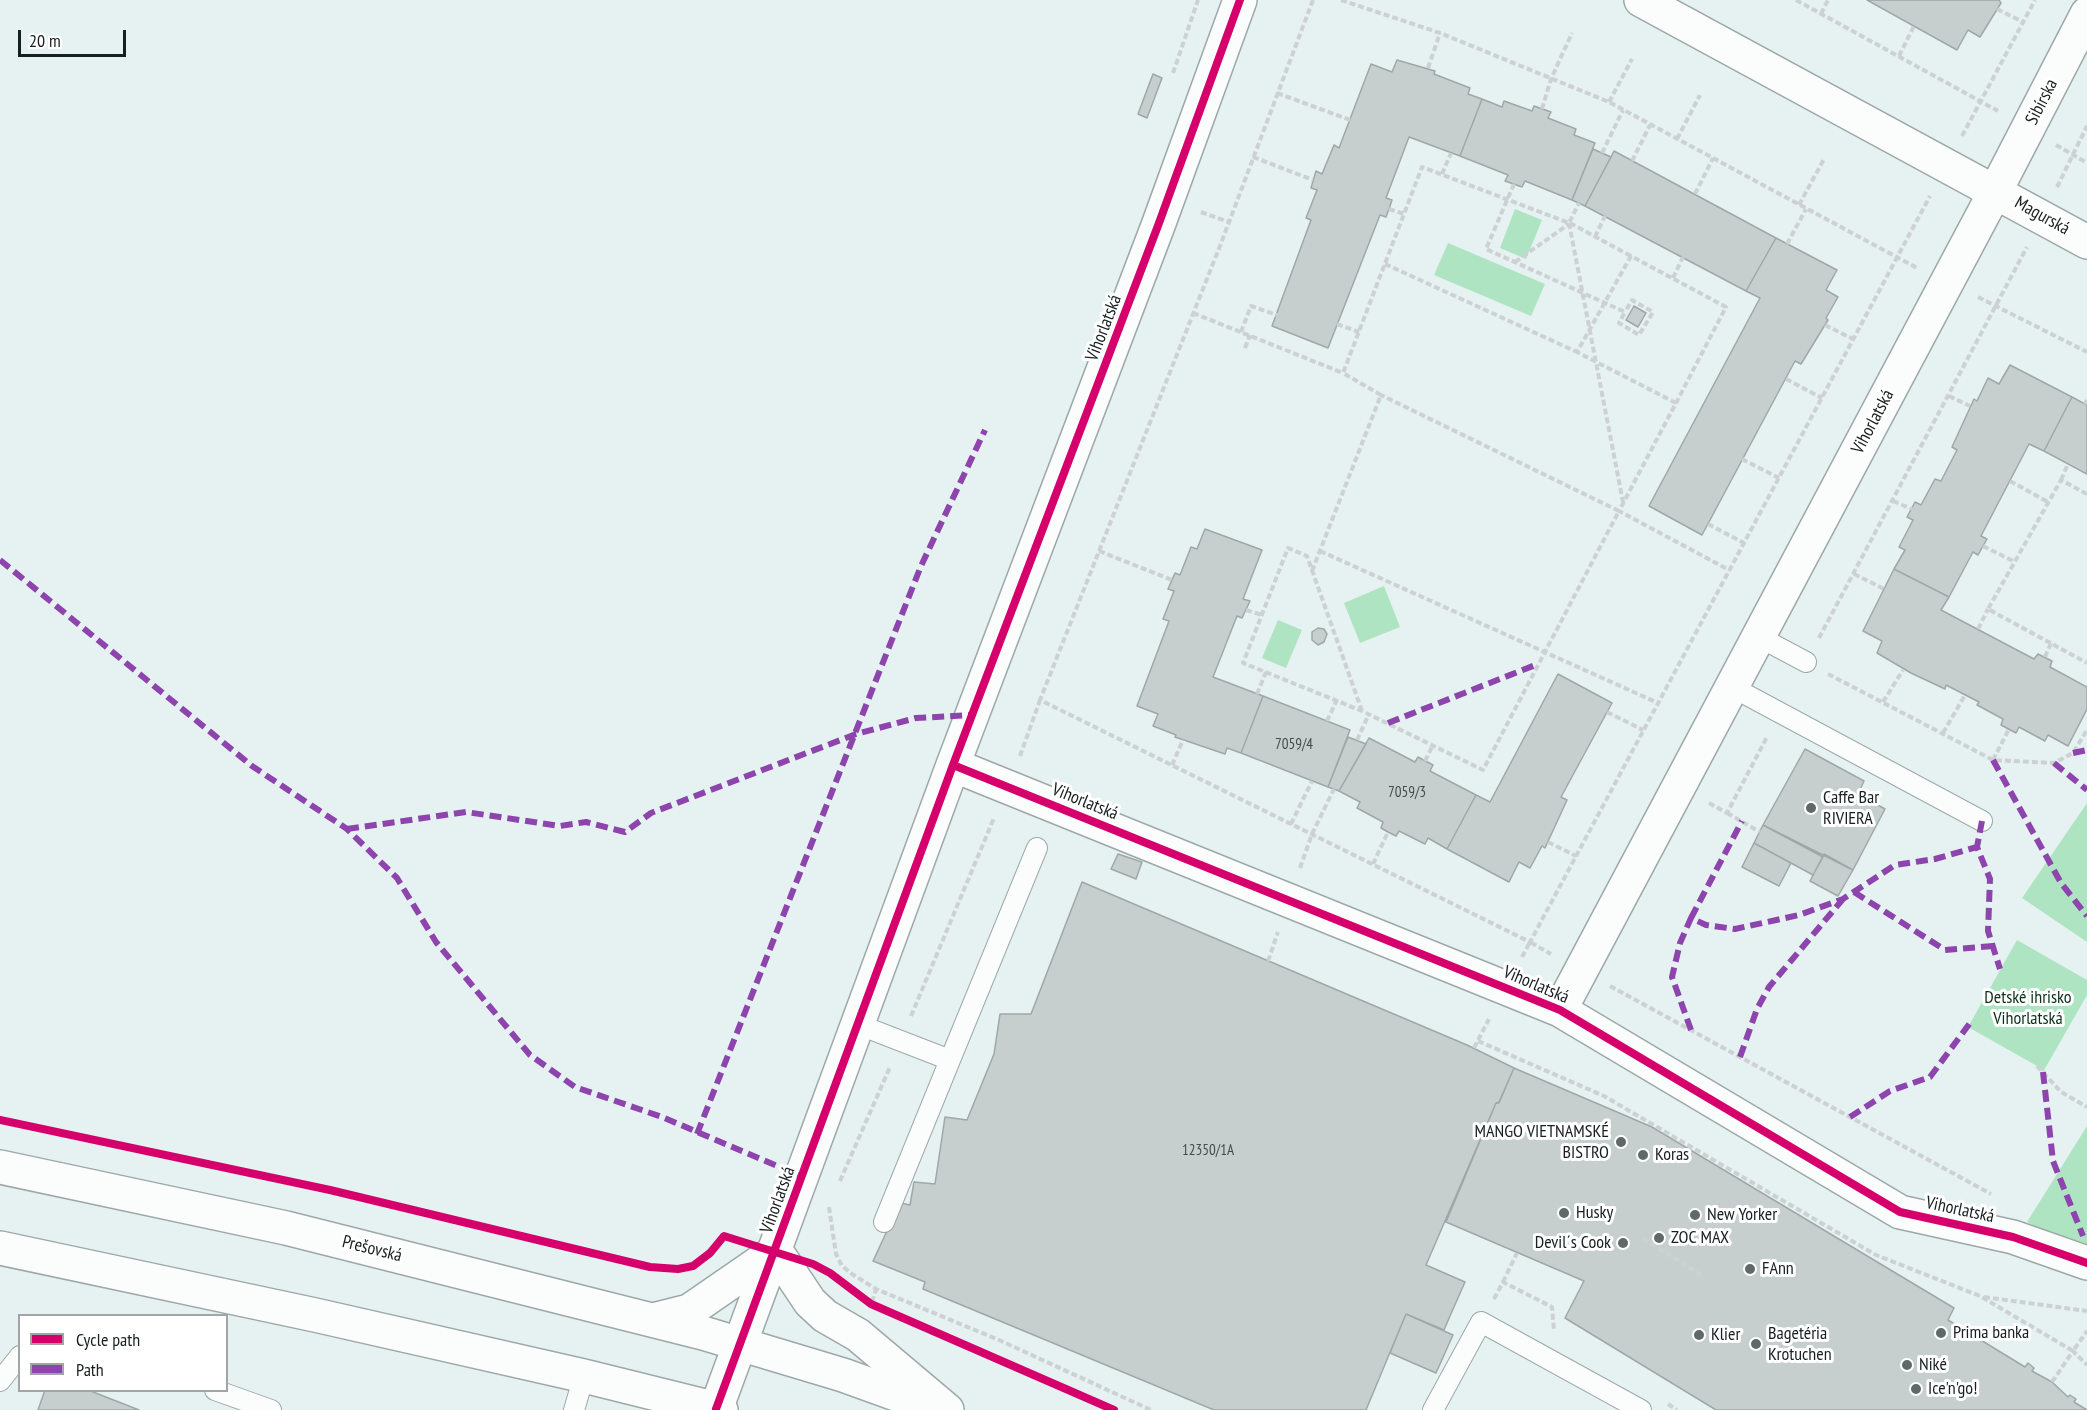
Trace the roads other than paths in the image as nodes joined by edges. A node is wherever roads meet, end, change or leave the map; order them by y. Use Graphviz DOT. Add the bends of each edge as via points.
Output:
graph roads {
  1 [pos="1240,0"];
  2 [pos="1641,0"];
  3 [pos="2087,14"];
  4 [pos="1996,190"];
  5 [pos="2087,242"];
  6 [pos="1759,637"];
  7 [pos="1806,663"];
  8 [pos="1732,687"];
  9 [pos="953,765"];
  10 [pos="1982,821"];
  11 [pos="1037,848"];
  12 [pos="1560,1010"];
  13 [pos="857,1024"];
  14 [pos="950,1060"];
  15 [pos="0,1167"];
  16 [pos="884,1222"];
  17 [pos="0,1248"];
  18 [pos="776,1251"];
  19 [pos="2087,1263"];
  20 [pos="652,1320"];
  21 [pos="741,1344"];
  22 [pos="18,1359"];
  23 [pos="584,1376"];
  24 [pos="0,1382"];
  25 [pos="221,1392"];
  26 [pos="1635,1408"];
  27 [pos="719,1409"];
  28 [pos="271,1410"];
  29 [pos="574,1410"];
  30 [pos="940,1410"];
  31 [pos="947,1410"];
  32 [pos="1433,1410"];
  1 -- 9 [label="street, Vihorlatská"];
  2 -- 4 [label="street"];
  3 -- 4 [label="street, Sibírska"];
  4 -- 5 [label="street, Magurská"];
  4 -- 6 [label="street, Vihorlatská"];
  6 -- 7 [label="lane"];
  6 -- 8 [label="street, Vihorlatská"];
  8 -- 10 [label="lane"];
  8 -- 12 [label="street, Vihorlatská"];
  9 -- 12 [label="street, Vihorlatská"];
  9 -- 13 [label="street, Vihorlatská"];
  11 -- 14 [label="lane"];
  12 -- 19 [label="street, Vihorlatská" via="1900,1212 2013,1237"];
  13 -- 14 [label="lane"];
  13 -- 18 [label="street, Vihorlatská"];
  14 -- 16 [label="lane"];
  15 -- 20 [label="street, Prešovská" via="286,1228"];
  17 -- 23 [label="street"];
  18 -- 20 [label="street" via="689,1311"];
  18 -- 21 [label="street, Vihorlatská"];
  18 -- 31 [label="street" via="810,1302 825,1316 858,1335"];
  20 -- 21 [label="street, Prešovská"];
  21 -- 27 [label="street, Vihorlatská"];
  21 -- 30 [label="street, Prešovská"];
  22 -- 24 [label="lane"];
  23 -- 27 [label="street"];
  23 -- 29 [label="lane"];
  25 -- 28 [label="lane"];
  26 -- 32 [label="lane" via="1481,1322"];
}
